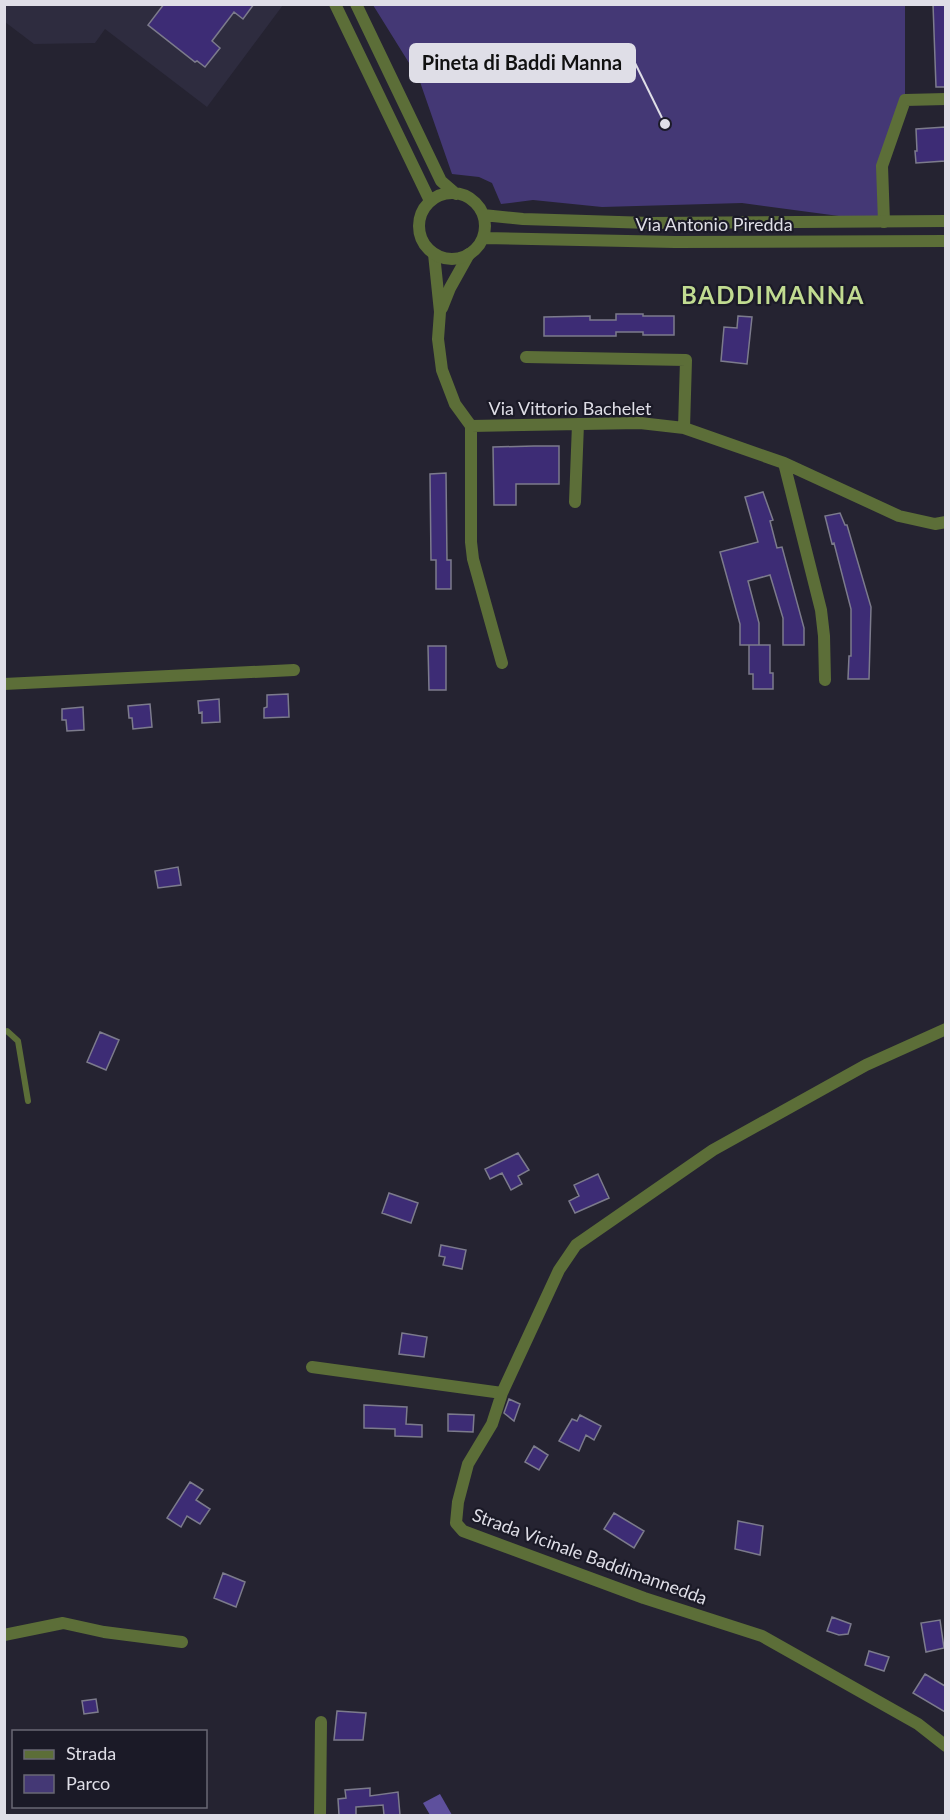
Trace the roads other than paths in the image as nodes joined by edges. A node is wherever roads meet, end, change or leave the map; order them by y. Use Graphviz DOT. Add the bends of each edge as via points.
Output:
graph roads {
  1 [pos="335,4"];
  2 [pos="356,4"];
  3 [pos="945,99"];
  4 [pos="456,194"];
  5 [pos="430,201"];
  6 [pos="483,215"];
  7 [pos="945,221"];
  8 [pos="884,222"];
  9 [pos="483,238"];
  10 [pos="945,241"];
  11 [pos="434,254"];
  12 [pos="469,254"];
  13 [pos="440,312"];
  14 [pos="526,357"];
  15 [pos="578,424"];
  16 [pos="471,426"];
  17 [pos="684,428"];
  18 [pos="784,463"];
  19 [pos="575,502"];
  20 [pos="945,522"];
  21 [pos="502,663"];
  22 [pos="294,670"];
  23 [pos="825,680"];
  24 [pos="4,684"];
  25 [pos="945,1029"];
  26 [pos="4,1032"];
  27 [pos="28,1101"];
  28 [pos="312,1367"];
  29 [pos="502,1393"];
  30 [pos="4,1635"];
  31 [pos="182,1642"];
  32 [pos="321,1722"];
  33 [pos="945,1746"];
  34 [pos="320,1815"];
  1 -- 5 [label="street"];
  2 -- 4 [label="street" via="441,181"];
  3 -- 8 [label="street" via="905,100 882,166"];
  4 -- 5 [label="street"];
  4 -- 6 [label="street" via="473,201"];
  5 -- 11 [label="street" via="419,228 426,247"];
  6 -- 8 [label="street, Via Antonio Piredda" via="650,223"];
  6 -- 9 [label="street"];
  7 -- 8 [label="street, Via Antonio Piredda"];
  9 -- 10 [label="street, Via Antonio Piredda"];
  9 -- 12 [label="street"];
  11 -- 12 [label="street" via="451,259"];
  11 -- 13 [label="street, Via Vittorio Bachelet"];
  12 -- 13 [label="street, Via Vittorio Bachelet"];
  13 -- 16 [label="street, Via Vittorio Bachelet" via="442,370 455,404"];
  14 -- 17 [label="street" via="686,360"];
  15 -- 16 [label="street, Via Vittorio Bachelet"];
  15 -- 17 [label="street, Via Vittorio Bachelet" via="639,423"];
  15 -- 19 [label="street"];
  16 -- 21 [label="street" via="473,559"];
  17 -- 18 [label="street, Via Vittorio Bachelet"];
  18 -- 20 [label="street, Via Vittorio Bachelet" via="899,516 935,524"];
  18 -- 23 [label="street" via="821,610"];
  22 -- 24 [label="street"];
  25 -- 29 [label="street, Strada Vicinale Baddimannedda" via="866,1065 713,1150 576,1245 559,1270"];
  26 -- 27 [label="lane" via="18,1041"];
  28 -- 29 [label="street"];
  29 -- 33 [label="street, Strada Vicinale Baddimannedda" via="492,1424 468,1464 456,1523 463,1531 644,1598 762,1636 918,1724"];
  30 -- 31 [label="street" via="63,1623"];
  32 -- 34 [label="street"];
}
